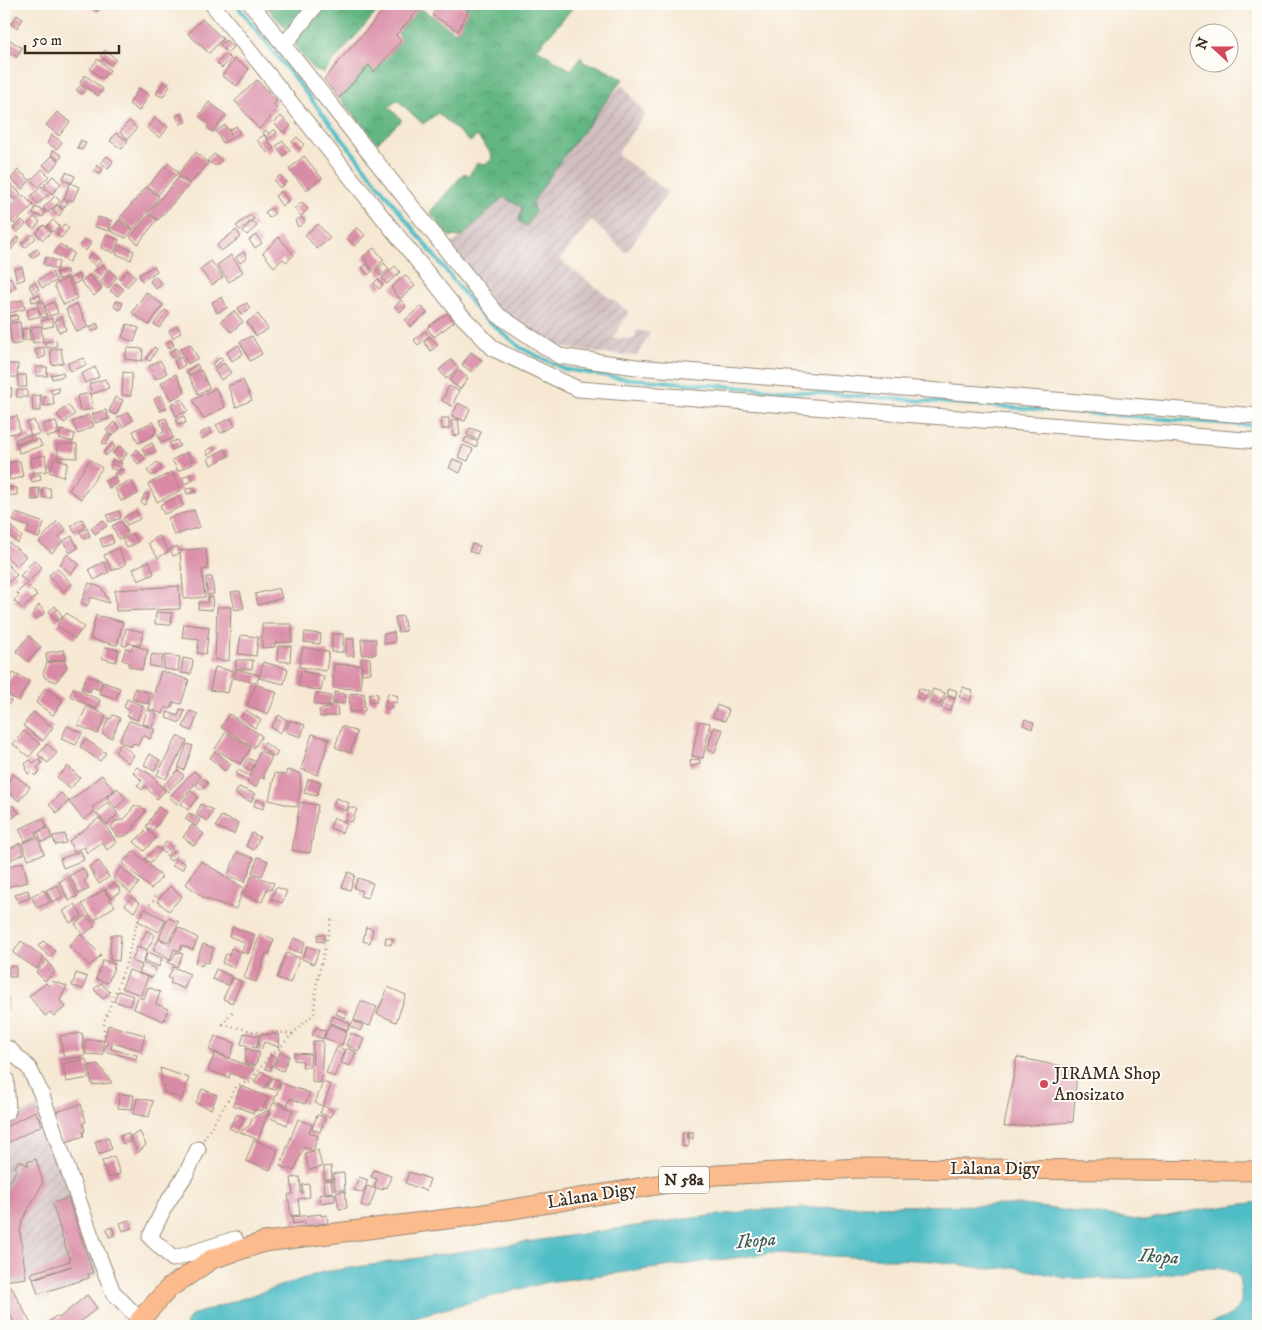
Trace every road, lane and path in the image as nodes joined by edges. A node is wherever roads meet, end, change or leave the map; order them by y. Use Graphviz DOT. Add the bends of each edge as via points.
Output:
graph roads {
  1 [pos="212,4"];
  2 [pos="251,4"];
  3 [pos="317,4"];
  4 [pos="284,45"];
  5 [pos="1258,416"];
  6 [pos="1258,441"];
  7 [pos="156,894"];
  8 [pos="332,917"];
  9 [pos="233,1011"];
  10 [pos="292,1034"];
  11 [pos="104,1040"];
  12 [pos="4,1047"];
  13 [pos="29,1068"];
  14 [pos="5,1078"];
  15 [pos="4,1114"];
  16 [pos="198,1149"];
  17 [pos="1258,1171"];
  18 [pos="240,1250"];
  19 [pos="139,1323"];
  1 -- 6 [label="street" via="460,314 494,349 578,388"];
  2 -- 4 [label="street"];
  3 -- 4 [label="street"];
  4 -- 5 [label="street" via="498,315 559,356 636,368"];
  7 -- 11 [label="path" via="138,919 125,967 104,1022"];
  8 -- 10 [label="path" via="316,986 314,1014"];
  9 -- 10 [label="path" via="223,1024 265,1034"];
  10 -- 16 [label="path" via="268,1056 250,1082 236,1088"];
  12 -- 13 [label="street"];
  13 -- 14 [label="street"];
  13 -- 19 [label="street" via="113,1292"];
  14 -- 15 [label="street" via="8,1111"];
  16 -- 18 [label="street" via="150,1237 173,1259 234,1239"];
  17 -- 18 [label="main road, Làlana Digy / N 58a" via="861,1168 716,1175 471,1216 264,1242"];
  18 -- 19 [label="main road, Làlana Digy / N 58a" via="212,1259 169,1288"];
}
